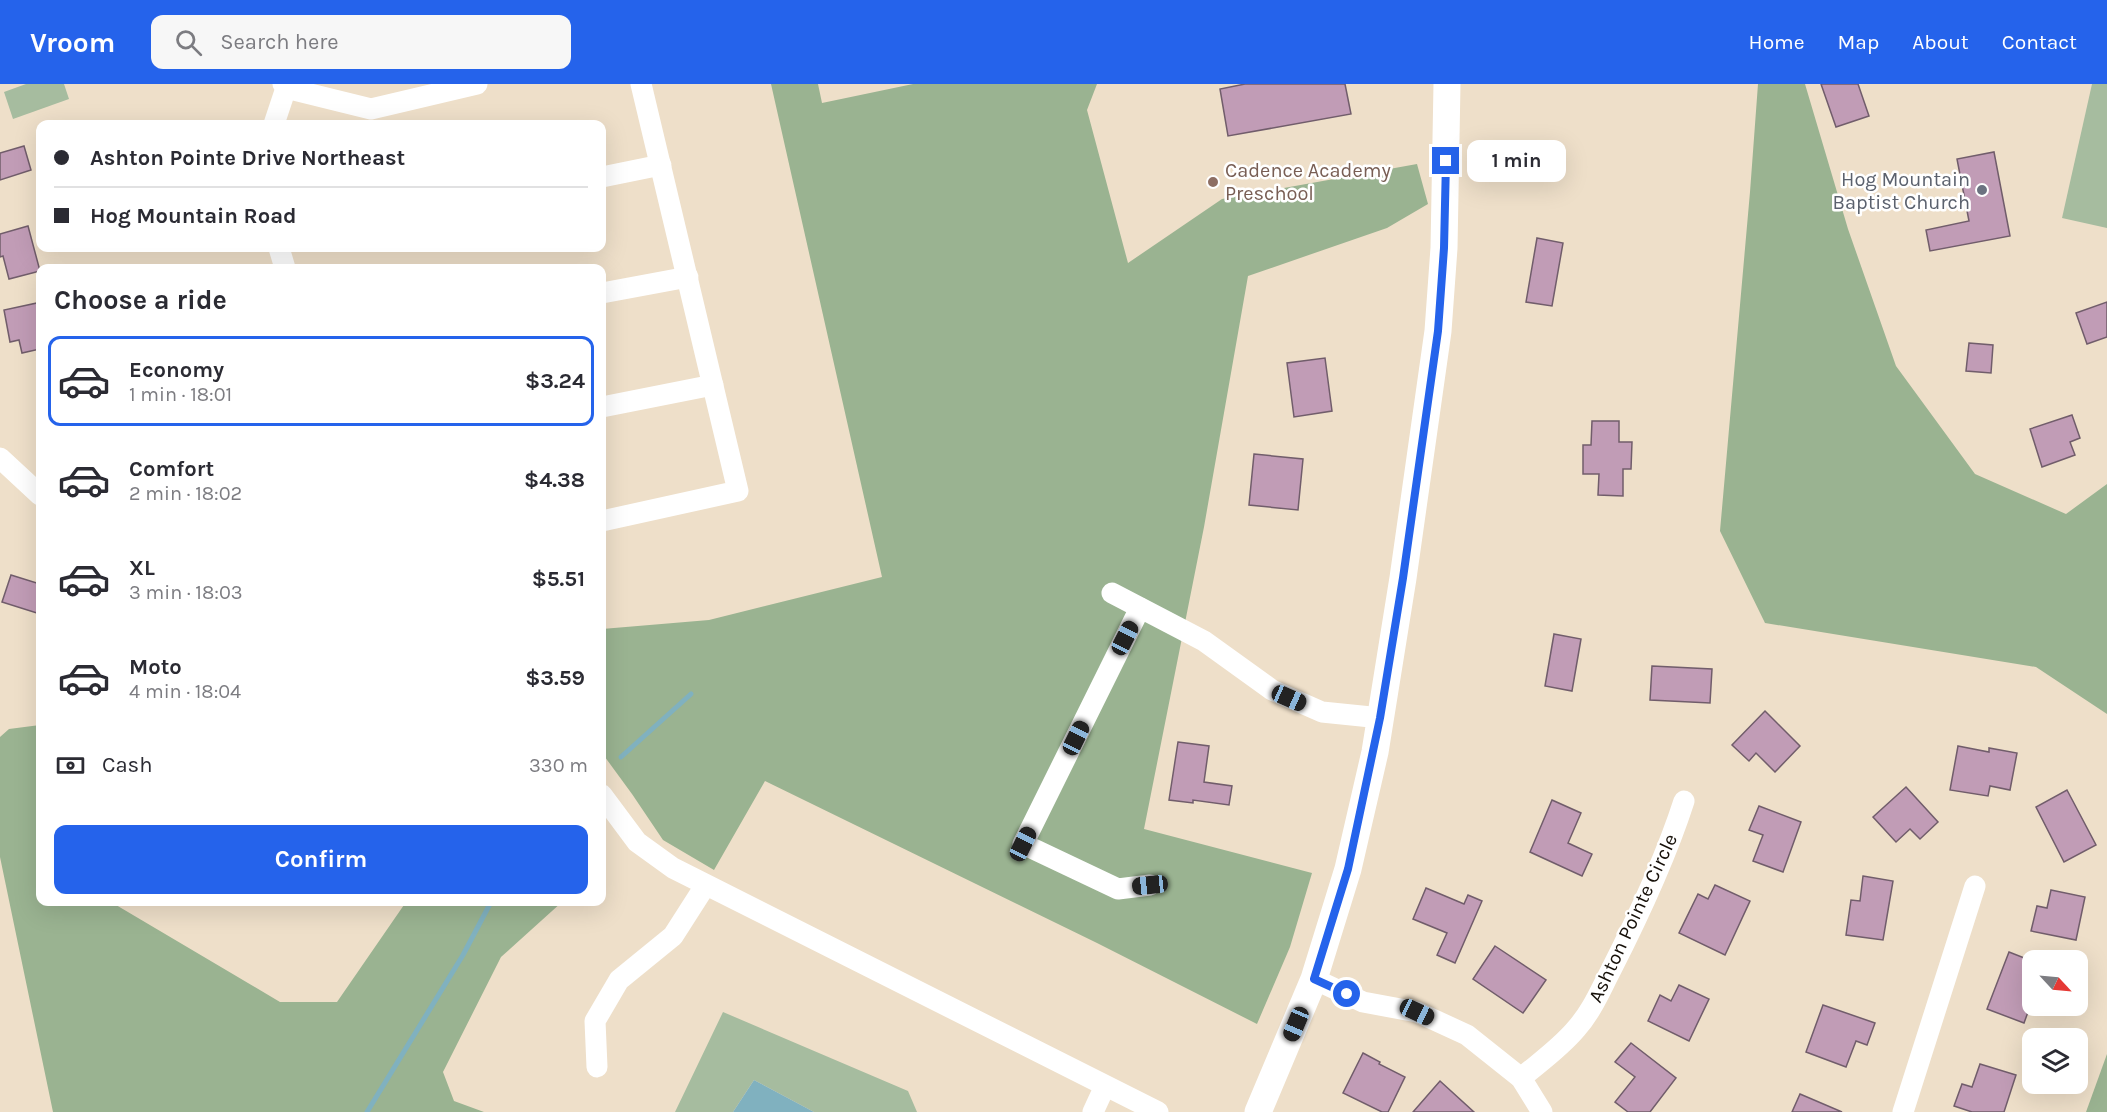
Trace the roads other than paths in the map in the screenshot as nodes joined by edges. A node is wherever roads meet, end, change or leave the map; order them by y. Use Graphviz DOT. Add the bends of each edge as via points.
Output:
graph roads {
  1 [pos="477,84"];
  2 [pos="641,84"];
  3 [pos="1447,84"];
  4 [pos="284,86"];
  5 [pos="275,120"];
  6 [pos="661,165"];
  7 [pos="606,176"];
  8 [pos="688,277"];
  9 [pos="606,292"];
  10 [pos="713,385"];
  11 [pos="606,406"];
  12 [pos="0,458"];
  13 [pos="36,491"];
  14 [pos="606,520"];
  15 [pos="1112,593"];
  16 [pos="1140,608"];
  17 [pos="1380,718"];
  18 [pos="606,800"];
  19 [pos="1684,801"];
  20 [pos="705,885"];
  21 [pos="1150,885"];
  22 [pos="1975,886"];
  23 [pos="1314,979"];
  24 [pos="597,1067"];
  25 [pos="1521,1078"];
  26 [pos="1105,1086"];
  27 [pos="1093,1112"];
  28 [pos="1158,1112"];
  29 [pos="1258,1112"];
  30 [pos="1542,1112"];
  31 [pos="1903,1112"];
  1 -- 4 [label="street" via="370,109"];
  2 -- 6 [label="street"];
  3 -- 17 [label="street" via="1438,331"];
  4 -- 5 [label="street"];
  6 -- 7 [label="street"];
  6 -- 8 [label="street"];
  8 -- 9 [label="street"];
  8 -- 10 [label="street"];
  10 -- 11 [label="street"];
  10 -- 14 [label="street" via="738,491"];
  12 -- 13 [label="street"];
  15 -- 16 [label="street"];
  16 -- 17 [label="street" via="1204,641 1272,690 1322,712"];
  16 -- 21 [label="street" via="1023,844 1119,889"];
  17 -- 23 [label="street" via="1348,869"];
  18 -- 20 [label="street" via="637,842"];
  19 -- 25 [label="street, Ashton Pointe Circle" via="1638,916 1595,1005 1561,1045"];
  20 -- 24 [label="street" via="674,936 619,980 595,1021"];
  20 -- 26 [label="street"];
  22 -- 31 [label="street"];
  23 -- 25 [label="street" via="1363,1002 1417,1012 1467,1035"];
  23 -- 29 [label="street"];
  25 -- 30 [label="street"];
  26 -- 27 [label="street"];
  26 -- 28 [label="street"];
}
